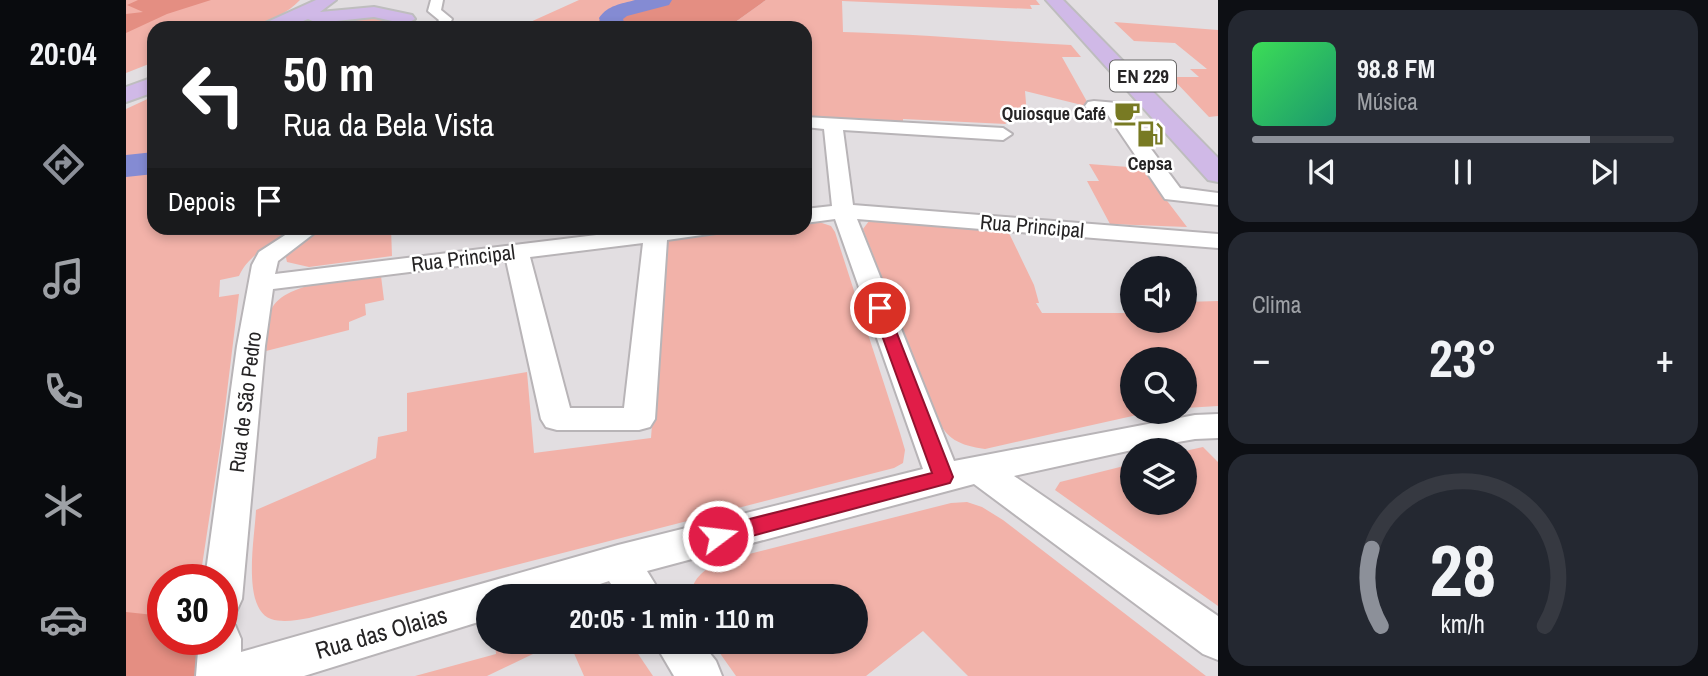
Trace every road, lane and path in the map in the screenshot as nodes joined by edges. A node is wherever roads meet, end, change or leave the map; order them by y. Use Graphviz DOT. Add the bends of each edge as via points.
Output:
graph roads {
  1 [pos="328,0"];
  2 [pos="370,0"];
  3 [pos="421,0"];
  4 [pos="437,0"];
  5 [pos="1054,0"];
  6 [pos="1069,0"];
  7 [pos="317,18"];
  8 [pos="287,21"];
  9 [pos="310,21"];
  10 [pos="399,21"];
  11 [pos="407,21"];
  12 [pos="416,21"];
  13 [pos="445,21"];
  14 [pos="147,77"];
  15 [pos="126,85"];
  16 [pos="147,87"];
  17 [pos="126,95"];
  18 [pos="1094,106"];
  19 [pos="812,122"];
  20 [pos="833,124"];
  21 [pos="1003,134"];
  22 [pos="1218,152"];
  23 [pos="1218,174"];
  24 [pos="843,211"];
  25 [pos="812,215"];
  26 [pos="1214,215"];
  27 [pos="300,235"];
  28 [pos="648,235"];
  29 [pos="656,235"];
  30 [pos="1218,241"];
  31 [pos="516,251"];
  32 [pos="261,284"];
  33 [pos="1218,426"];
  34 [pos="981,471"];
  35 [pos="943,477"];
  36 [pos="618,562"];
  37 [pos="226,564"];
  38 [pos="545,584"];
  39 [pos="634,584"];
  40 [pos="476,605"];
  41 [pos="1218,640"];
  42 [pos="684,654"];
  43 [pos="219,655"];
  44 [pos="218,676"];
  45 [pos="234,676"];
  46 [pos="700,676"];
  1 -- 8 [label="main road"];
  2 -- 7 [label="main road"];
  2 -- 11 [label="main road" via="401,11"];
  3 -- 12 [label="main road"];
  4 -- 13 [label="street" via="433,11"];
  5 -- 23 [label="main road, EN 229"];
  6 -- 22 [label="main road, EN 229"];
  7 -- 9 [label="main road"];
  7 -- 10 [label="main road" via="373,12"];
  14 -- 15 [label="main road"];
  16 -- 17 [label="main road"];
  18 -- 26 [label="street" via="1111,107 1172,194"];
  19 -- 20 [label="street"];
  20 -- 21 [label="street"];
  20 -- 24 [label="street"];
  24 -- 25 [label="street, Rua Principal"];
  24 -- 30 [label="street, Rua Principal"];
  24 -- 35 [label="street"];
  27 -- 32 [label="street, Rua de São Pedro" via="268,257"];
  28 -- 31 [label="street, Rua Principal"];
  29 -- 31 [label="street" via="639,419 557,419"];
  31 -- 32 [label="street, Rua Principal"];
  32 -- 37 [label="street, Rua de São Pedro"];
  33 -- 34 [label="street"];
  34 -- 35 [label="street"];
  34 -- 41 [label="street"];
  35 -- 36 [label="street"];
  36 -- 38 [label="street"];
  36 -- 39 [label="street"];
  40 -- 45 [label="street, Rua das Olaias"];
  42 -- 46 [label="street"];
  43 -- 44 [label="street"];
}
